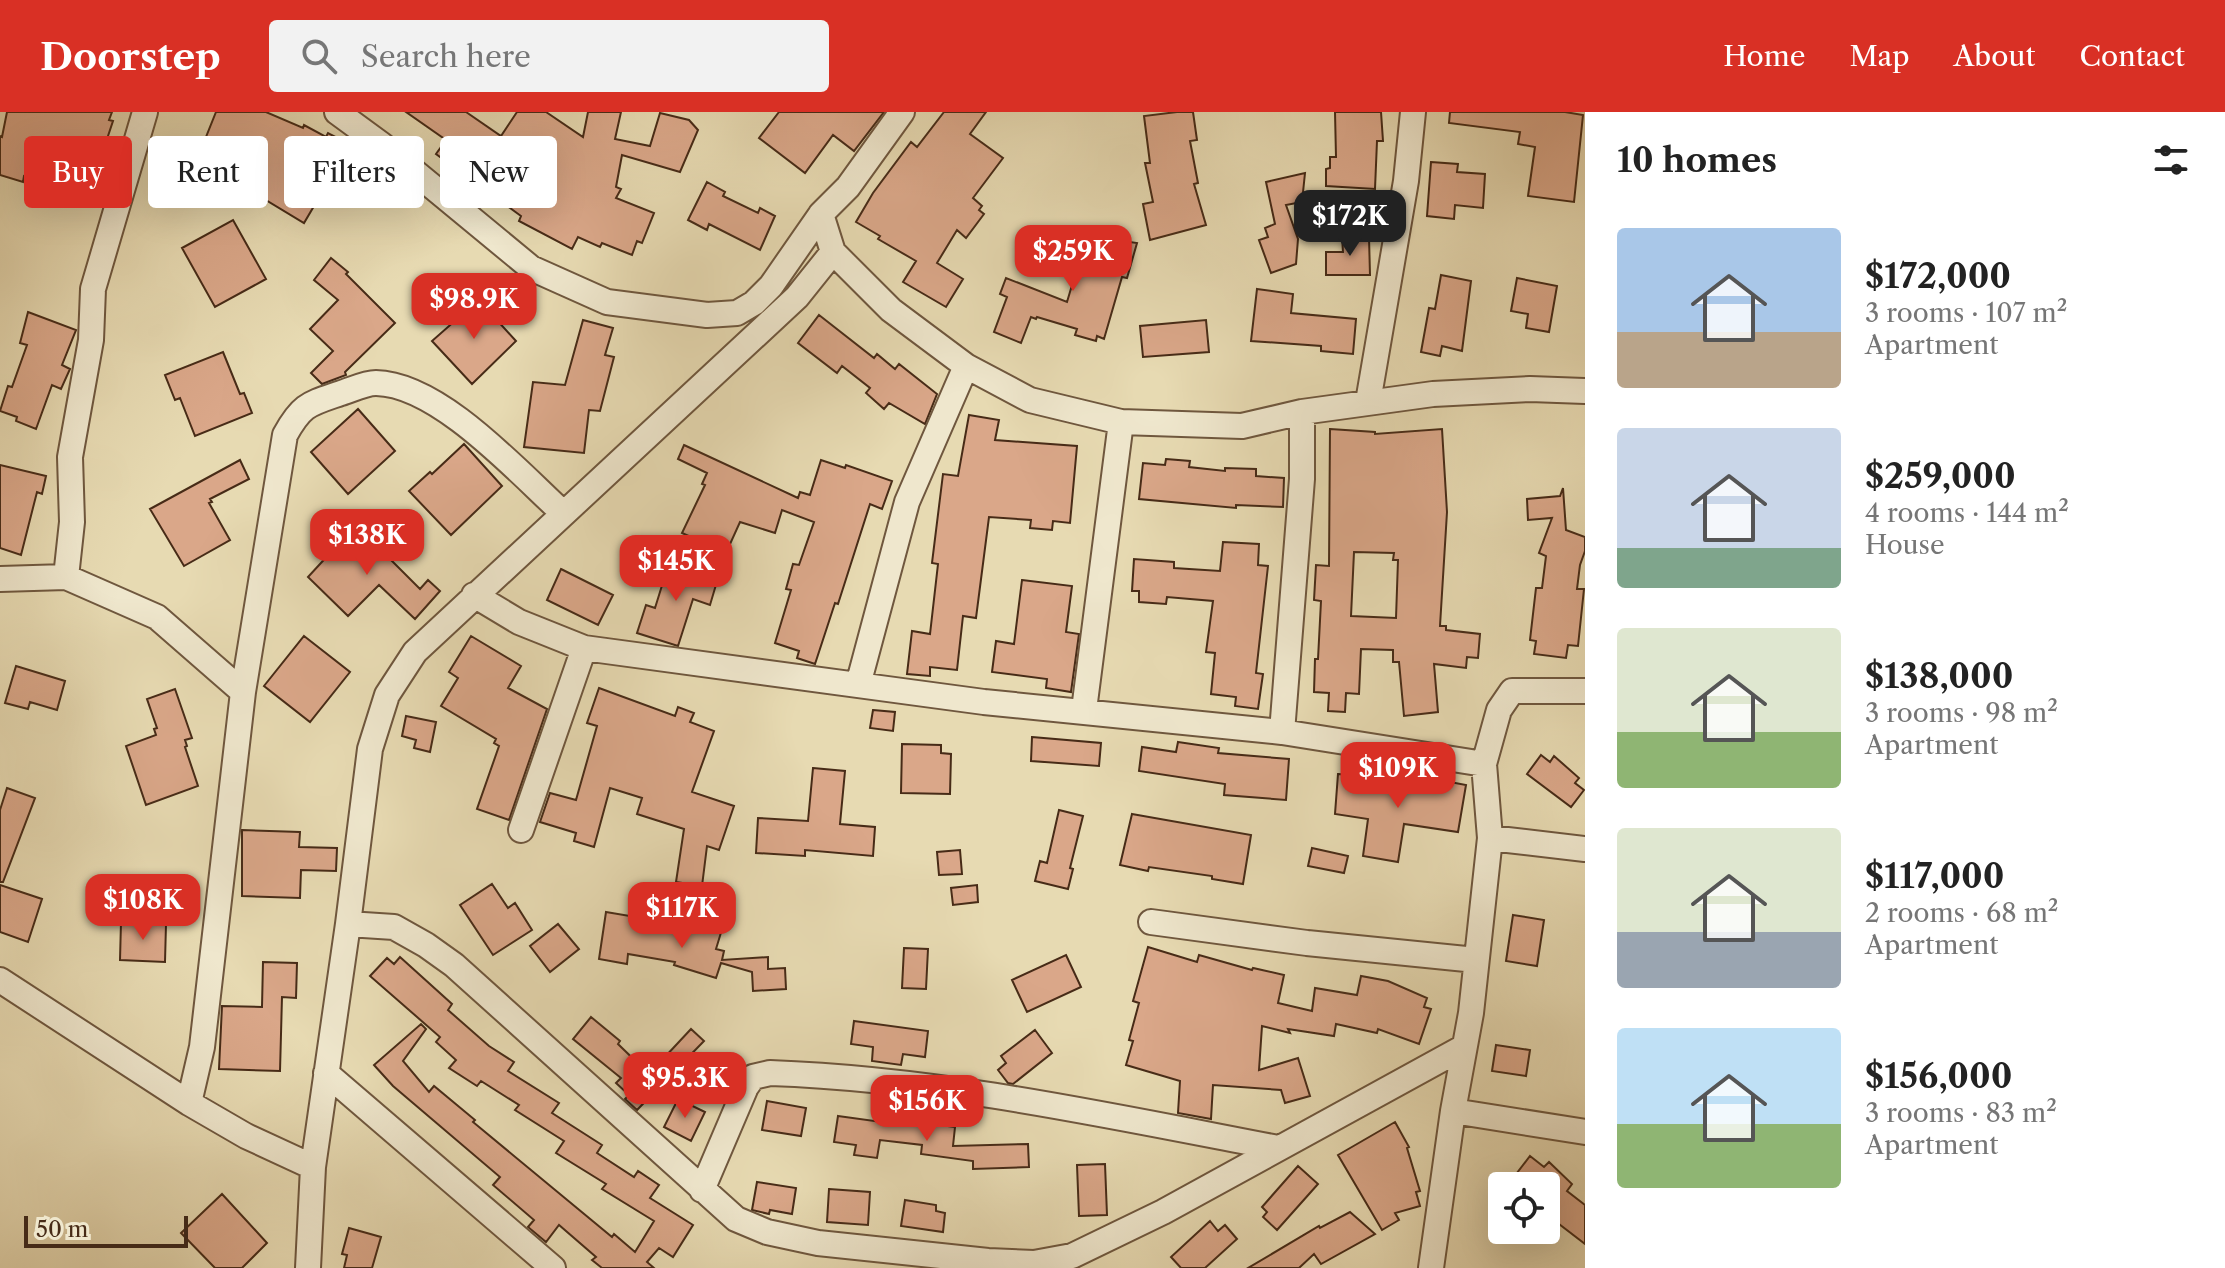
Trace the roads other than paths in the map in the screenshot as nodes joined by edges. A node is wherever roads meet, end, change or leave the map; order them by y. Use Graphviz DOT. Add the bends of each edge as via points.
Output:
graph roads {
  1 [pos="145,112"];
  2 [pos="337,112"];
  3 [pos="902,112"];
  4 [pos="1413,112"];
  5 [pos="821,214"];
  6 [pos="833,252"];
  7 [pos="966,366"];
  8 [pos="1584,385"];
  9 [pos="1368,402"];
  10 [pos="1302,412"];
  11 [pos="1121,422"];
  12 [pos="563,513"];
  13 [pos="66,577"];
  14 [pos="0,579"];
  15 [pos="474,595"];
  16 [pos="584,648"];
  17 [pos="858,685"];
  18 [pos="1585,691"];
  19 [pos="243,692"];
  20 [pos="1084,710"];
  21 [pos="1282,732"];
  22 [pos="1484,764"];
  23 [pos="521,830"];
  24 [pos="1490,838"];
  25 [pos="1585,849"];
  26 [pos="1151,922"];
  27 [pos="348,924"];
  28 [pos="1476,960"];
  29 [pos="0,980"];
  30 [pos="1464,1047"];
  31 [pos="326,1073"];
  32 [pos="189,1103"];
  33 [pos="1453,1111"];
  34 [pos="1585,1132"];
  35 [pos="1278,1148"];
  36 [pos="313,1167"];
  37 [pos="702,1190"];
  38 [pos="308,1268"];
  39 [pos="553,1268"];
  40 [pos="1431,1268"];
  1 -- 13 [label="street" via="93,289 91,340 70,457 72,522"];
  2 -- 5 [label="street" via="531,268 607,302 707,315 737,313 771,286"];
  3 -- 5 [label="street" via="848,187"];
  4 -- 9 [label="street"];
  5 -- 6 [label="street"];
  6 -- 7 [label="street" via="891,310"];
  6 -- 12 [label="street" via="797,297"];
  7 -- 11 [label="street" via="1030,400"];
  7 -- 17 [label="street" via="907,502"];
  8 -- 9 [label="street"];
  9 -- 10 [label="street"];
  10 -- 11 [label="street" via="1242,426"];
  10 -- 21 [label="street" via="1302,479"];
  11 -- 20 [label="street"];
  12 -- 15 [label="street"];
  12 -- 19 [label="street" via="477,435 436,403 403,387 373,383 306,405 285,435"];
  13 -- 14 [label="street"];
  13 -- 19 [label="street" via="157,617"];
  15 -- 16 [label="street" via="519,622"];
  15 -- 27 [label="street" via="415,652 387,695 370,749"];
  16 -- 17 [label="street"];
  16 -- 23 [label="street"];
  17 -- 20 [label="street"];
  18 -- 22 [label="street" via="1512,691 1499,710"];
  19 -- 32 [label="street" via="204,1032"];
  20 -- 21 [label="street"];
  21 -- 22 [label="street"];
  22 -- 24 [label="street"];
  24 -- 25 [label="street"];
  24 -- 28 [label="street"];
  26 -- 28 [label="street"];
  27 -- 31 [label="street"];
  27 -- 37 [label="street" via="394,927 454,965"];
  28 -- 30 [label="street"];
  29 -- 32 [label="street"];
  30 -- 33 [label="street"];
  30 -- 35 [label="street"];
  31 -- 36 [label="street"];
  31 -- 39 [label="street"];
  32 -- 36 [label="street"];
  33 -- 34 [label="street"];
  33 -- 40 [label="street"];
  35 -- 37 [label="street" via="1072,1256 1034,1263 818,1243 767,1232 736,1219"];
  35 -- 37 [label="street" via="922,1087 770,1073 753,1077 746,1087"];
  36 -- 38 [label="street"];
}
